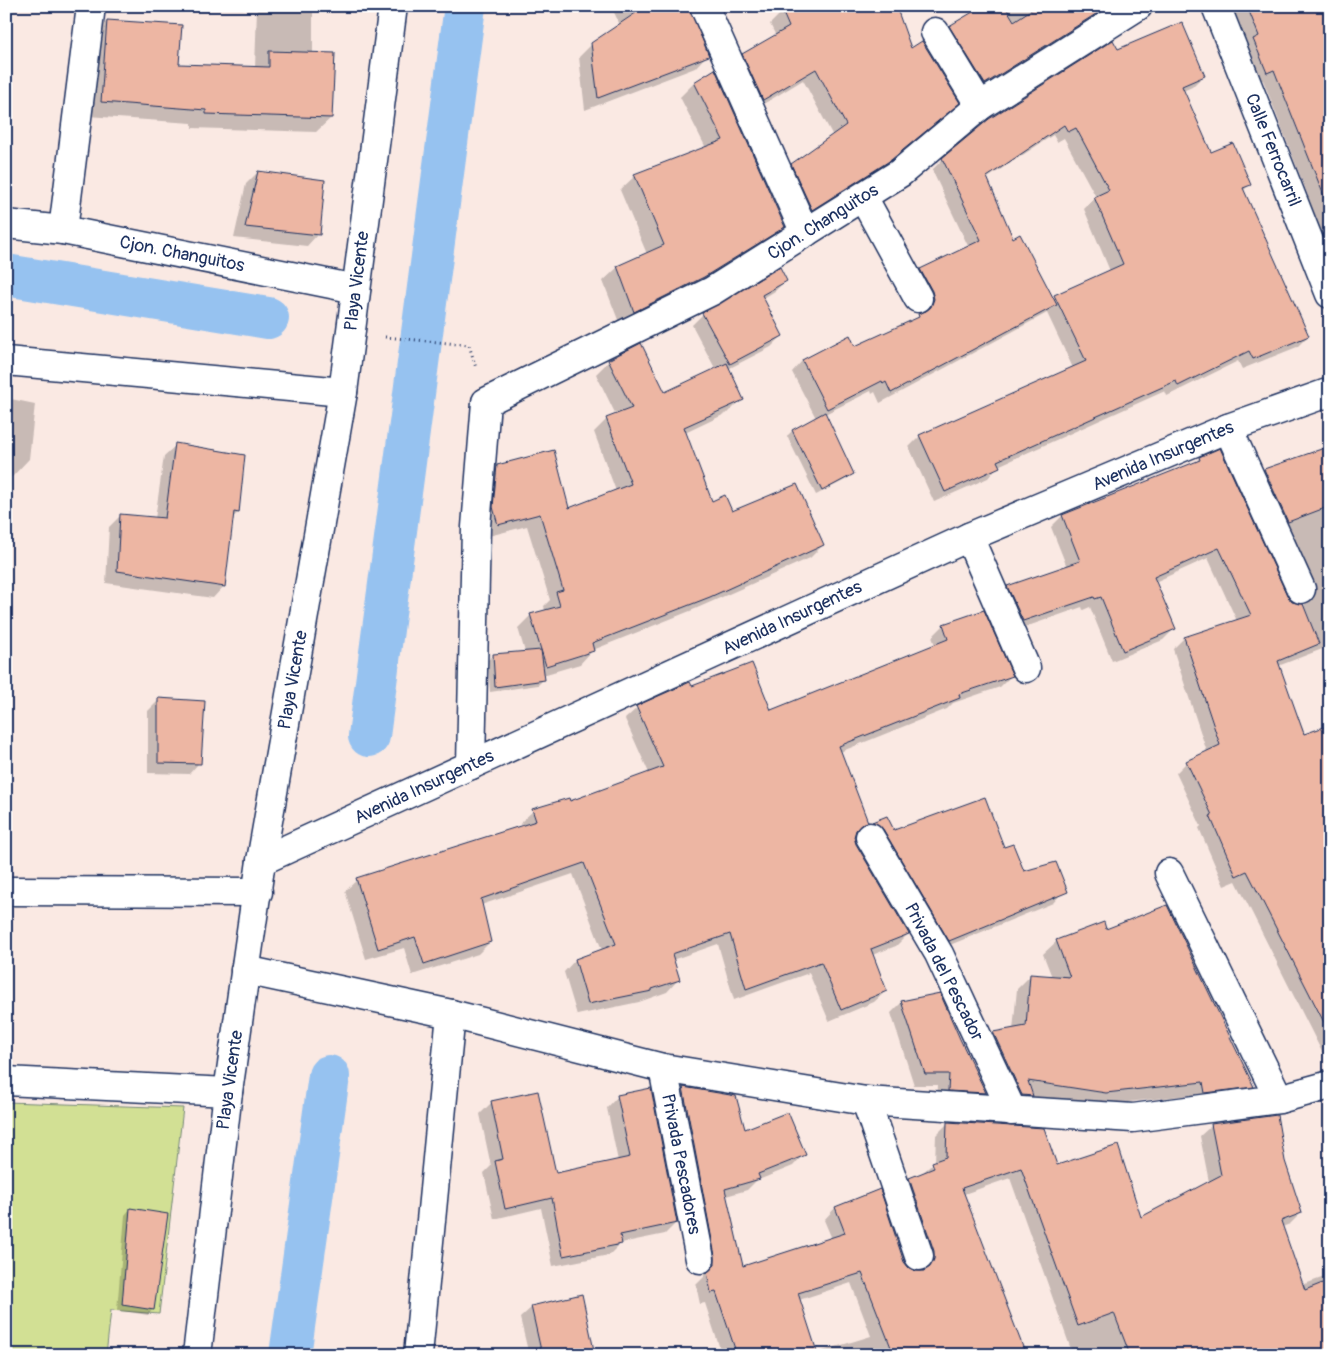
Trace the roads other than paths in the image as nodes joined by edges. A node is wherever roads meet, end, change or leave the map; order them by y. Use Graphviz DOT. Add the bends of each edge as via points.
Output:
graph roads {
  1 [pos="91,6"];
  2 [pos="393,6"];
  3 [pos="704,6"];
  4 [pos="1138,6"];
  5 [pos="1216,6"];
  6 [pos="935,32"];
  7 [pos="980,106"];
  8 [pos="864,196"];
  9 [pos="6,224"];
  10 [pos="63,230"];
  11 [pos="805,233"];
  12 [pos="356,289"];
  13 [pos="1330,294"];
  14 [pos="918,298"];
  15 [pos="6,361"];
  16 [pos="343,392"];
  17 [pos="1330,392"];
  18 [pos="1228,428"];
  19 [pos="969,537"];
  20 [pos="1300,589"];
  21 [pos="1026,668"];
  22 [pos="471,765"];
  23 [pos="870,837"];
  24 [pos="261,861"];
  25 [pos="1169,873"];
  26 [pos="6,891"];
  27 [pos="258,892"];
  28 [pos="245,970"];
  29 [pos="451,1014"];
  30 [pos="663,1068"];
  31 [pos="6,1081"];
  32 [pos="1330,1085"];
  33 [pos="228,1092"];
  34 [pos="1280,1099"];
  35 [pos="866,1101"];
  36 [pos="1012,1111"];
  37 [pos="919,1256"];
  38 [pos="700,1259"];
  39 [pos="197,1355"];
  40 [pos="418,1355"];
  1 -- 10 [label="street"];
  2 -- 12 [label="street, Playa Vicente"];
  3 -- 11 [label="street"];
  4 -- 7 [label="street, Cjon. Changuitos"];
  5 -- 13 [label="street, Calle Ferrocarril"];
  6 -- 7 [label="street"];
  7 -- 8 [label="street, Cjon. Changuitos" via="900,173"];
  8 -- 11 [label="street, Cjon. Changuitos"];
  8 -- 14 [label="street"];
  9 -- 10 [label="street, Cjon. Changuitos"];
  10 -- 12 [label="street, Cjon. Changuitos"];
  11 -- 22 [label="street, Cjon. Changuitos" via="712,291 486,402 476,527"];
  12 -- 16 [label="street, Playa Vicente"];
  15 -- 16 [label="street"];
  16 -- 24 [label="street, Playa Vicente"];
  17 -- 18 [label="street, Avenida Insurgentes"];
  18 -- 19 [label="street, Avenida Insurgentes"];
  18 -- 20 [label="street"];
  19 -- 21 [label="street"];
  19 -- 22 [label="street, Avenida Insurgentes"];
  22 -- 24 [label="street, Avenida Insurgentes"];
  23 -- 36 [label="street, Privada del Pescador" via="939,954"];
  24 -- 27 [label="street, Playa Vicente"];
  25 -- 34 [label="street"];
  26 -- 27 [label="street"];
  27 -- 28 [label="street, Playa Vicente"];
  28 -- 29 [label="street"];
  28 -- 33 [label="street, Playa Vicente"];
  29 -- 30 [label="street"];
  29 -- 40 [label="street"];
  30 -- 35 [label="street"];
  30 -- 38 [label="street, Privada Pescadores"];
  31 -- 33 [label="street"];
  32 -- 34 [label="street"];
  33 -- 39 [label="street, Playa Vicente"];
  34 -- 36 [label="street" via="1133,1118"];
  35 -- 36 [label="street"];
  35 -- 37 [label="street"];
}
